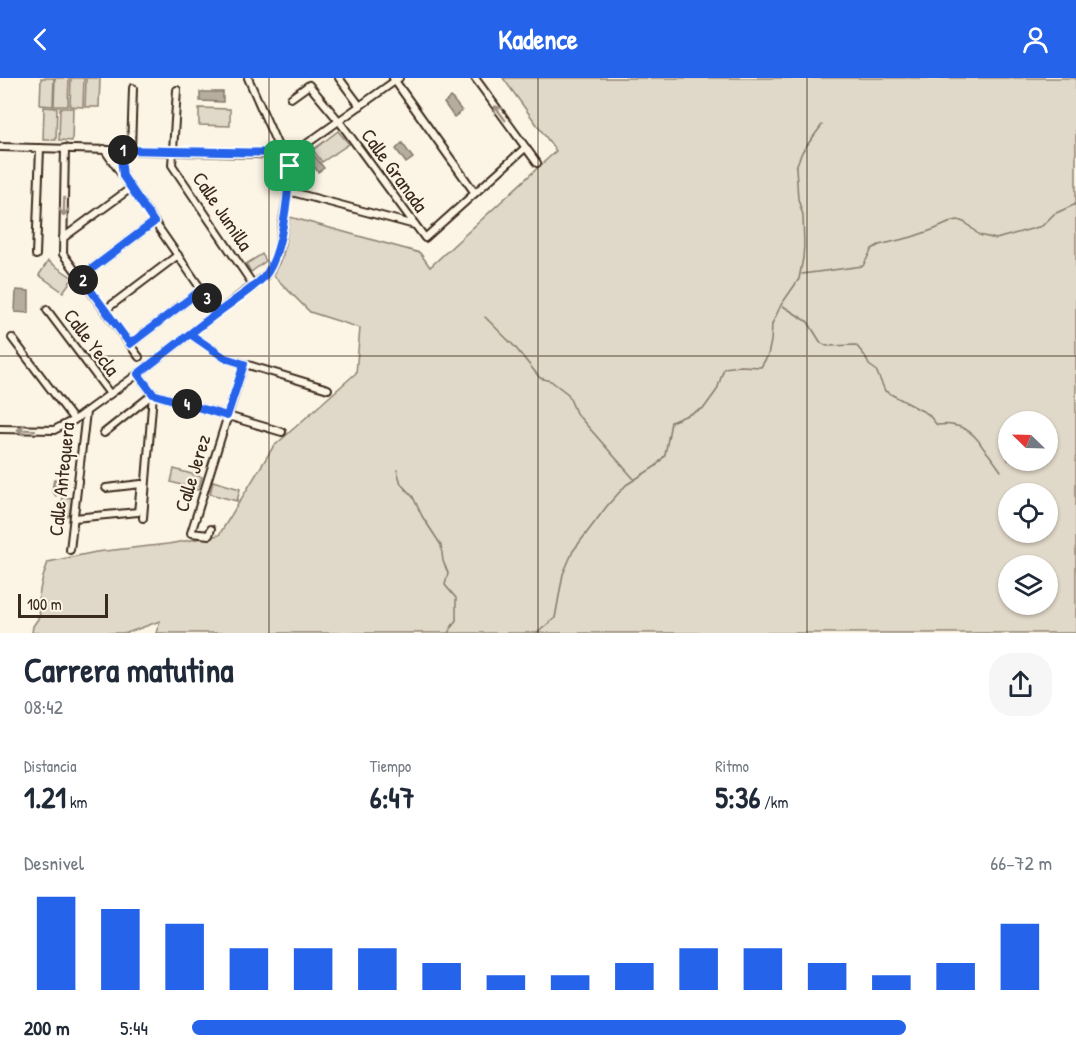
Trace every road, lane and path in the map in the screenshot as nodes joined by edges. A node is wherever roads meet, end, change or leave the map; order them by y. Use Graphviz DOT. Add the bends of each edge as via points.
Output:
graph roads {
  1 [pos="248,78"];
  2 [pos="339,78"];
  3 [pos="475,78"];
  4 [pos="395,79"];
  5 [pos="132,88"];
  6 [pos="177,90"];
  7 [pos="291,98"];
  8 [pos="360,106"];
  9 [pos="339,121"];
  10 [pos="0,147"];
  11 [pos="40,148"];
  12 [pos="65,148"];
  13 [pos="525,148"];
  14 [pos="104,149"];
  15 [pos="120,150"];
  16 [pos="131,150"];
  17 [pos="173,152"];
  18 [pos="281,153"];
  19 [pos="291,154"];
  20 [pos="537,163"];
  21 [pos="123,176"];
  22 [pos="131,188"];
  23 [pos="288,191"];
  24 [pos="475,193"];
  25 [pos="154,222"];
  26 [pos="415,225"];
  27 [pos="63,238"];
  28 [pos="36,255"];
  29 [pos="177,255"];
  30 [pos="81,277"];
  31 [pos="254,286"];
  32 [pos="201,290"];
  33 [pos="47,310"];
  34 [pos="105,310"];
  35 [pos="218,312"];
  36 [pos="190,334"];
  37 [pos="12,338"];
  38 [pos="130,344"];
  39 [pos="139,357"];
  40 [pos="244,364"];
  41 [pos="138,374"];
  42 [pos="328,389"];
  43 [pos="110,394"];
  44 [pos="153,394"];
  45 [pos="86,412"];
  46 [pos="227,416"];
  47 [pos="74,420"];
  48 [pos="0,429"];
  49 [pos="282,432"];
  50 [pos="104,434"];
  51 [pos="106,488"];
  52 [pos="143,518"];
  53 [pos="74,519"];
  54 [pos="211,529"];
  55 [pos="70,550"];
  1 -- 18 [label="street"];
  2 -- 8 [label="street"];
  13 -- 3 [label="street, one-way"];
  4 -- 8 [label="street"];
  4 -- 24 [label="street"];
  5 -- 16 [label="street"];
  6 -- 17 [label="street"];
  7 -- 9 [label="street, Calle Granada" via="309,84"];
  8 -- 9 [label="street"];
  9 -- 19 [label="street"];
  9 -- 26 [label="street, Calle Granada"];
  10 -- 11 [label="street"];
  11 -- 12 [label="street"];
  11 -- 28 [label="street"];
  12 -- 14 [label="street"];
  12 -- 27 [label="street, one-way"];
  13 -- 20 [label="street"];
  13 -- 24 [label="street"];
  14 -- 15 [label="street"];
  14 -- 21 [label="street"];
  15 -- 16 [label="street"];
  15 -- 21 [label="street"];
  16 -- 17 [label="street"];
  17 -- 18 [label="street"];
  17 -- 31 [label="street, Calle Jumilla" via="172,165"];
  18 -- 19 [label="street"];
  19 -- 23 [label="street"];
  21 -- 22 [label="street"];
  22 -- 25 [label="street"];
  22 -- 27 [label="street"];
  23 -- 26 [label="street"];
  23 -- 31 [label="street" via="274,262"];
  24 -- 26 [label="street, Calle Granada" via="425,238"];
  25 -- 29 [label="street"];
  25 -- 30 [label="street"];
  27 -- 30 [label="street" via="63,255"];
  29 -- 32 [label="street"];
  29 -- 34 [label="street"];
  30 -- 34 [label="street"];
  31 -- 35 [label="street"];
  32 -- 35 [label="street"];
  32 -- 38 [label="street"];
  33 -- 43 [label="street, Calle Yecla"];
  34 -- 38 [label="street"];
  35 -- 36 [label="street"];
  36 -- 40 [label="street" via="225,358"];
  36 -- 41 [label="street"];
  37 -- 47 [label="street"];
  38 -- 39 [label="street"];
  40 -- 42 [label="street"];
  40 -- 46 [label="street, Calle Jerez"];
  41 -- 43 [label="street"];
  41 -- 44 [label="street"];
  43 -- 45 [label="street"];
  44 -- 46 [label="street"];
  44 -- 50 [label="street"];
  44 -- 52 [label="street"];
  45 -- 47 [label="street"];
  45 -- 53 [label="street, Calle Antequera"];
  46 -- 49 [label="street"];
  46 -- 54 [label="street, Calle Jerez" via="190,534 209,535"];
  47 -- 48 [label="street, one-way" via="54,430"];
  51 -- 53 [label="street" via="141,484 138,512"];
  53 -- 55 [label="street, Calle Antequera"];
}
